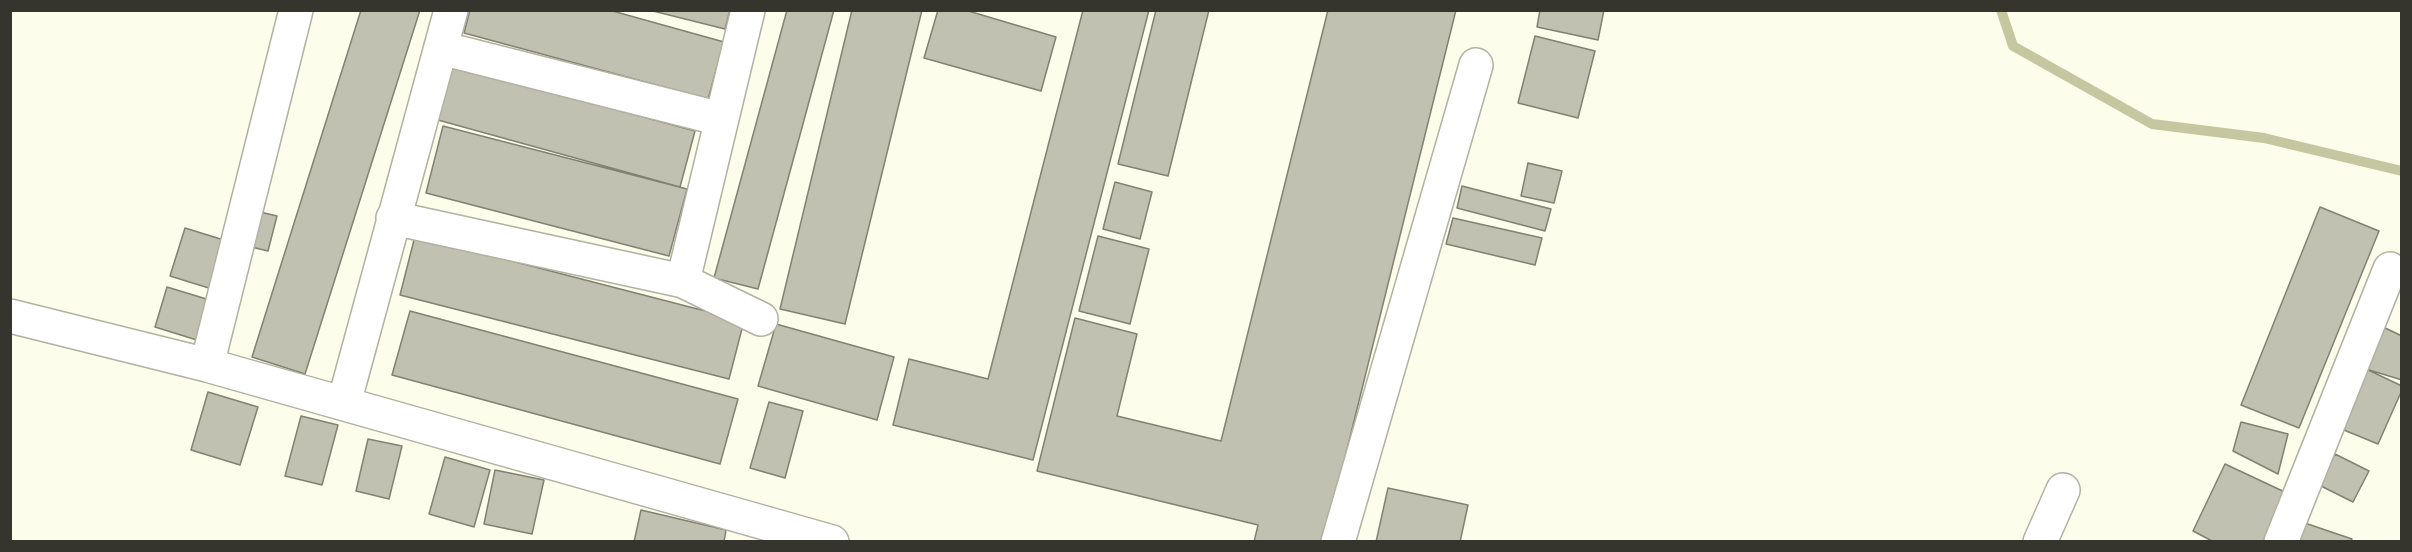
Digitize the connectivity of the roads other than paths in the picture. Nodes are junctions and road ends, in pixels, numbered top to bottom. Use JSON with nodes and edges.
{"nodes":[{"id":1,"x":296,"y":10,"type":"edge"},
{"id":2,"x":451,"y":10,"type":"edge"},
{"id":3,"x":748,"y":10,"type":"edge"},
{"id":4,"x":441,"y":48,"type":"junction"},
{"id":5,"x":1476,"y":65,"type":"dead end"},
{"id":6,"x":721,"y":119,"type":"junction"},
{"id":7,"x":393,"y":218,"type":"junction"},
{"id":8,"x":2390,"y":269,"type":"dead end"},
{"id":9,"x":683,"y":281,"type":"junction"},
{"id":10,"x":10,"y":316,"type":"edge"},
{"id":11,"x":761,"y":319,"type":"dead end"},
{"id":12,"x":207,"y":364,"type":"junction"},
{"id":13,"x":344,"y":403,"type":"junction"},
{"id":14,"x":2063,"y":490,"type":"dead end"},
{"id":15,"x":832,"y":542,"type":"edge"},
{"id":16,"x":1338,"y":542,"type":"edge"},
{"id":17,"x":2040,"y":542,"type":"edge"},
{"id":18,"x":2281,"y":542,"type":"edge"}],
"edges":[{"from":1,"to":12,"type":"street"},
{"from":2,"to":4,"type":"street"},
{"from":3,"to":6,"type":"street"},
{"from":4,"to":6,"type":"street"},
{"from":4,"to":7,"type":"street"},
{"from":5,"to":16,"type":"street"},
{"from":6,"to":9,"type":"street"},
{"from":7,"to":9,"type":"street"},
{"from":7,"to":13,"type":"street"},
{"from":8,"to":18,"type":"street"},
{"from":9,"to":11,"type":"street"},
{"from":10,"to":12,"type":"street"},
{"from":12,"to":13,"type":"street"},
{"from":13,"to":15,"type":"street"},
{"from":14,"to":17,"type":"street"}]}
